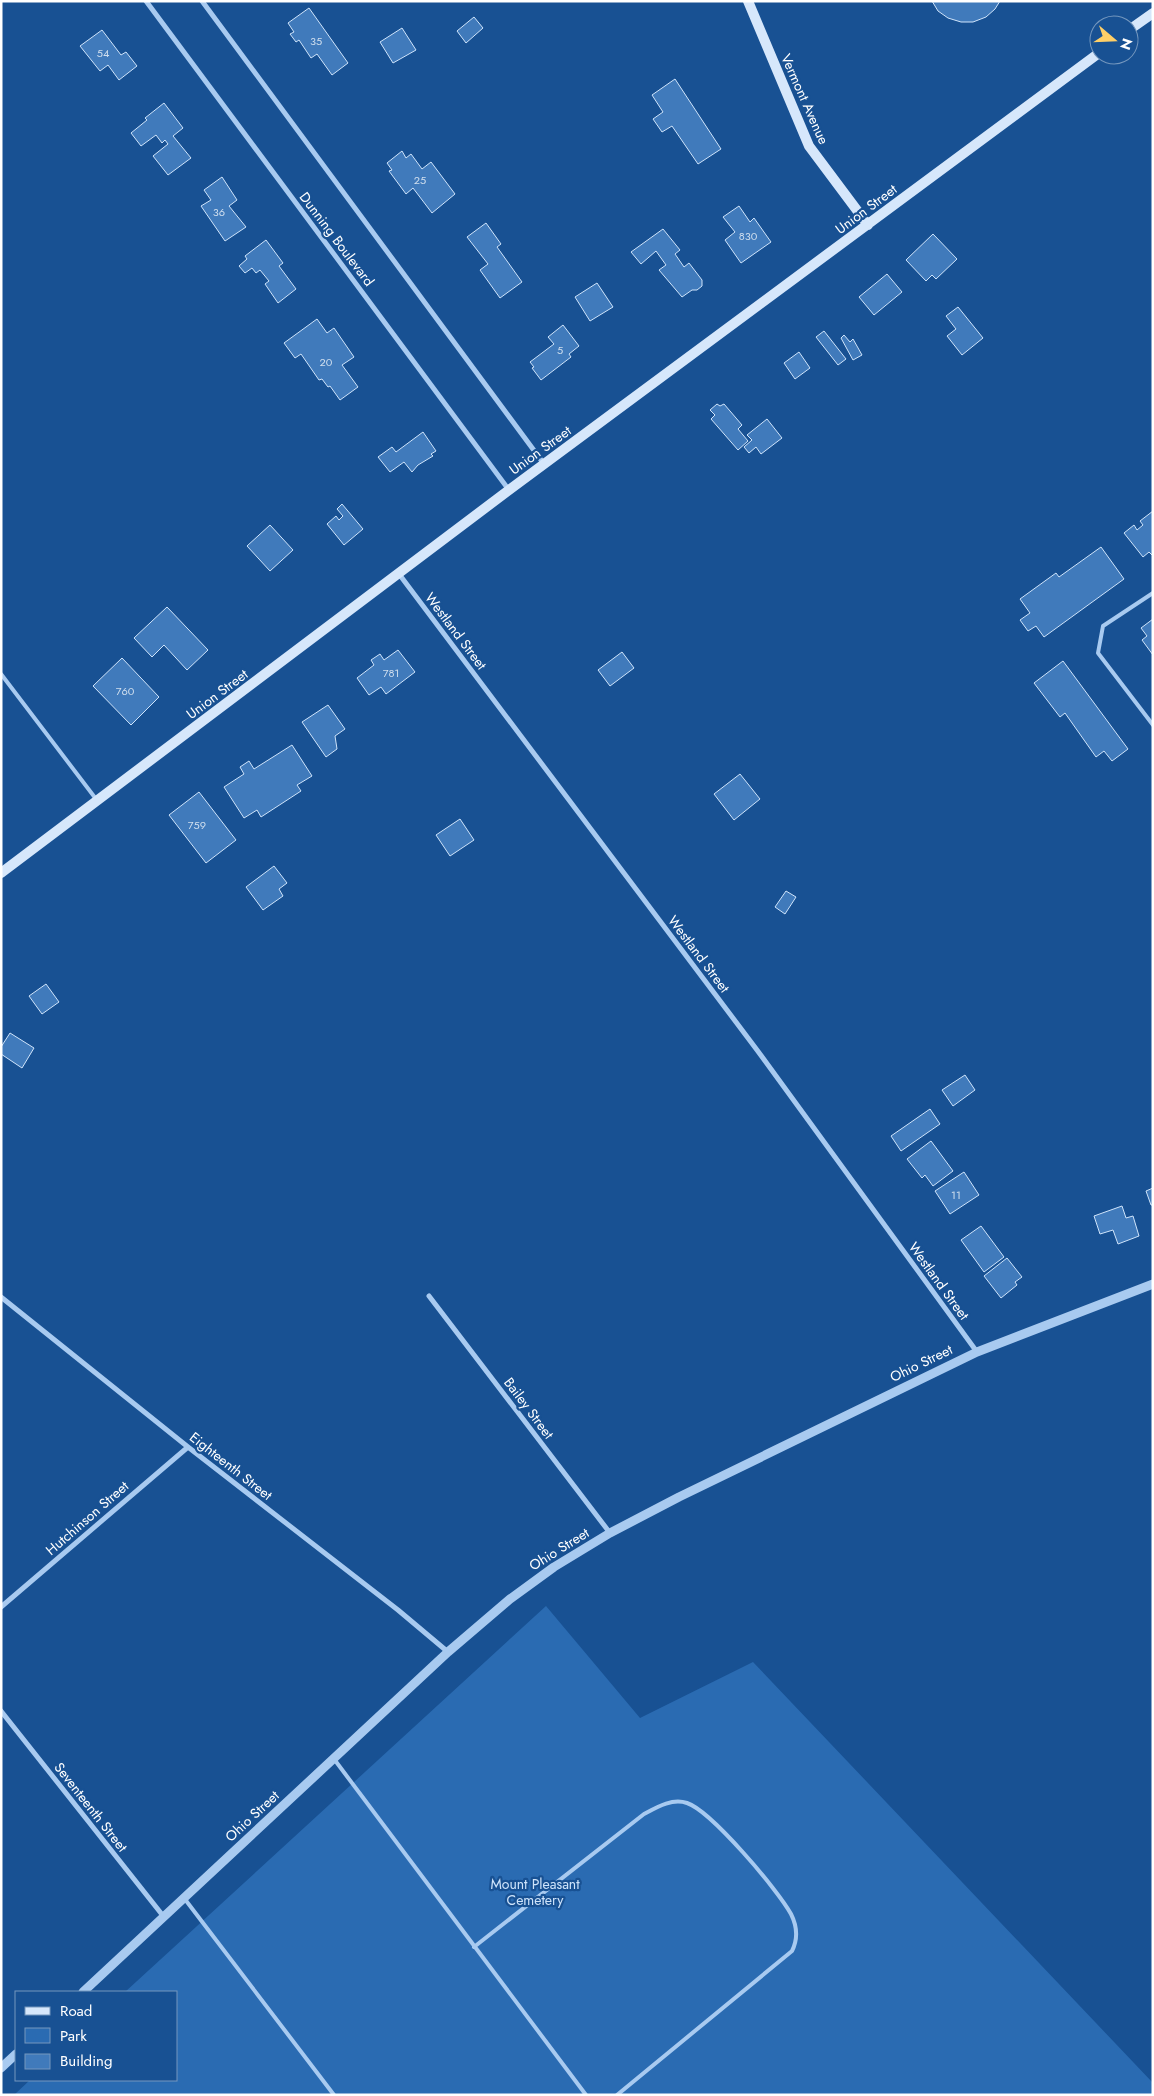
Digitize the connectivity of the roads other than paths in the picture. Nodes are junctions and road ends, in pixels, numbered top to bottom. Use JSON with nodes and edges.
{"nodes":[{"id":1,"x":146,"y":1,"type":"edge"},
{"id":2,"x":202,"y":1,"type":"edge"},
{"id":3,"x":748,"y":1,"type":"edge"},
{"id":4,"x":1153,"y":13,"type":"edge"},
{"id":5,"x":1139,"y":23,"type":"edge"},
{"id":6,"x":1089,"y":60,"type":"edge"},
{"id":7,"x":868,"y":225,"type":"junction"},
{"id":8,"x":544,"y":464,"type":"junction"},
{"id":9,"x":509,"y":490,"type":"junction"},
{"id":10,"x":399,"y":574,"type":"junction"},
{"id":11,"x":1153,"y":593,"type":"edge"},
{"id":12,"x":1,"y":674,"type":"edge"},
{"id":13,"x":1153,"y":725,"type":"edge"},
{"id":14,"x":98,"y":801,"type":"junction"},
{"id":15,"x":1,"y":874,"type":"edge"},
{"id":16,"x":1153,"y":1284,"type":"edge"},
{"id":17,"x":429,"y":1296,"type":"dead end"},
{"id":18,"x":1,"y":1297,"type":"edge"},
{"id":19,"x":977,"y":1352,"type":"junction"},
{"id":20,"x":188,"y":1447,"type":"junction"},
{"id":21,"x":610,"y":1533,"type":"junction"},
{"id":22,"x":1,"y":1607,"type":"edge"},
{"id":23,"x":448,"y":1652,"type":"junction"},
{"id":24,"x":1,"y":1711,"type":"edge"},
{"id":25,"x":334,"y":1759,"type":"junction"},
{"id":26,"x":184,"y":1898,"type":"junction"},
{"id":27,"x":164,"y":1917,"type":"junction"},
{"id":28,"x":474,"y":1946,"type":"junction"},
{"id":29,"x":83,"y":1991,"type":"edge"},
{"id":30,"x":15,"y":2055,"type":"edge"},
{"id":31,"x":1,"y":2068,"type":"edge"},
{"id":32,"x":334,"y":2095,"type":"edge"},
{"id":33,"x":586,"y":2095,"type":"edge"},
{"id":34,"x":617,"y":2095,"type":"edge"}],
"edges":[{"from":1,"to":9,"type":"street","name":"Dunning Boulevard"},
{"from":2,"to":8,"type":"street"},
{"from":3,"to":7,"type":"main road","name":"Vermont Avenue"},
{"from":4,"to":5,"type":"main road"},
{"from":6,"to":7,"type":"main road","name":"Union Street"},
{"from":7,"to":8,"type":"main road","name":"Union Street"},
{"from":8,"to":9,"type":"main road","name":"Union Street"},
{"from":9,"to":10,"type":"main road","name":"Union Street"},
{"from":10,"to":14,"type":"main road","name":"Union Street"},
{"from":10,"to":19,"type":"street","name":"Westland Street"},
{"from":11,"to":13,"type":"lane"},
{"from":12,"to":14,"type":"lane"},
{"from":14,"to":15,"type":"main road","name":"Union Street"},
{"from":16,"to":19,"type":"street","name":"Ohio Street"},
{"from":17,"to":21,"type":"street","name":"Bailey Street"},
{"from":18,"to":20,"type":"street","name":"Eighteenth Street"},
{"from":19,"to":21,"type":"street","name":"Ohio Street"},
{"from":20,"to":22,"type":"street","name":"Hutchinson Street"},
{"from":20,"to":23,"type":"street","name":"Eighteenth Street"},
{"from":21,"to":23,"type":"street","name":"Ohio Street"},
{"from":23,"to":25,"type":"street","name":"Ohio Street"},
{"from":24,"to":27,"type":"street","name":"Seventeenth Street"},
{"from":25,"to":26,"type":"street","name":"Ohio Street"},
{"from":25,"to":28,"type":"lane"},
{"from":26,"to":27,"type":"street","name":"Ohio Street"},
{"from":26,"to":32,"type":"lane"},
{"from":27,"to":29,"type":"street","name":"Ohio Street"},
{"from":28,"to":33,"type":"lane"},
{"from":28,"to":34,"type":"lane"},
{"from":30,"to":31,"type":"street"}]}
